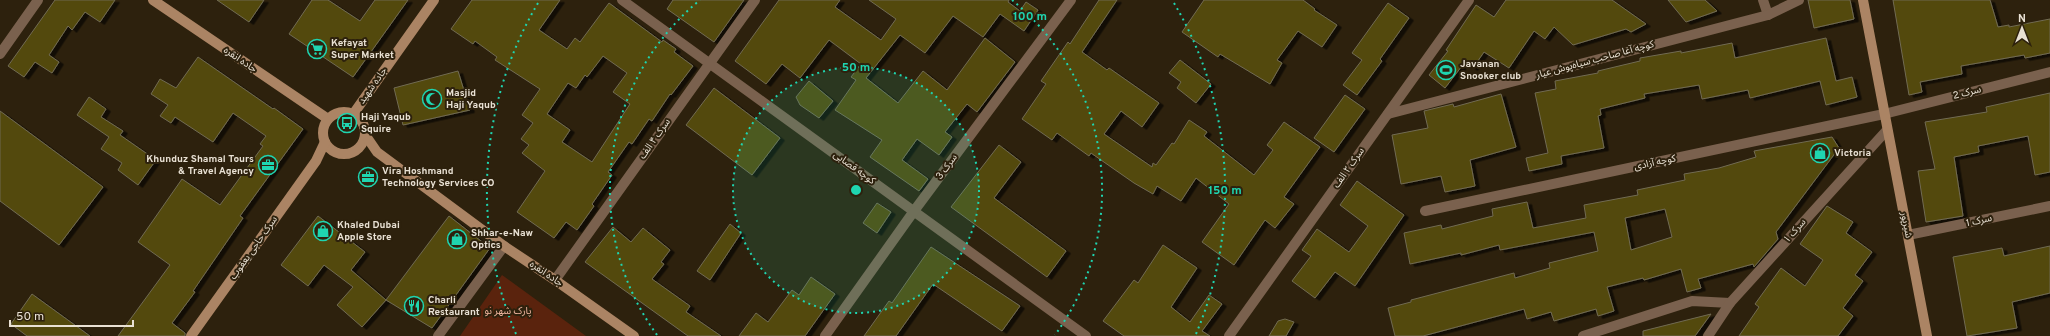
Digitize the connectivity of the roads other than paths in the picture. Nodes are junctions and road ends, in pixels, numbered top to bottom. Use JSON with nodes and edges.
{"nodes":[{"id":1,"x":38,"y":0,"type":"edge"},
{"id":2,"x":153,"y":0,"type":"edge"},
{"id":3,"x":434,"y":0,"type":"edge"},
{"id":4,"x":622,"y":0,"type":"edge"},
{"id":5,"x":755,"y":0,"type":"edge"},
{"id":6,"x":1071,"y":0,"type":"edge"},
{"id":7,"x":1469,"y":0,"type":"edge"},
{"id":8,"x":1763,"y":0,"type":"edge"},
{"id":9,"x":1799,"y":0,"type":"edge"},
{"id":10,"x":1863,"y":0,"type":"edge"},
{"id":11,"x":1768,"y":15,"type":"junction"},
{"id":12,"x":0,"y":54,"type":"edge"},
{"id":13,"x":708,"y":64,"type":"junction"},
{"id":14,"x":2050,"y":72,"type":"edge"},
{"id":15,"x":354,"y":114,"type":"junction"},
{"id":16,"x":1388,"y":114,"type":"junction"},
{"id":17,"x":1884,"y":114,"type":"junction"},
{"id":18,"x":328,"y":120,"type":"junction"},
{"id":19,"x":1887,"y":130,"type":"junction"},
{"id":20,"x":366,"y":136,"type":"junction"},
{"id":21,"x":325,"y":142,"type":"junction"},
{"id":22,"x":2050,"y":206,"type":"edge"},
{"id":23,"x":914,"y":211,"type":"junction"},
{"id":24,"x":1426,"y":211,"type":"dead end"},
{"id":25,"x":1908,"y":235,"type":"junction"},
{"id":26,"x":504,"y":246,"type":"junction"},
{"id":27,"x":556,"y":280,"type":"junction"},
{"id":28,"x":1730,"y":303,"type":"junction"},
{"id":29,"x":191,"y":336,"type":"edge"},
{"id":30,"x":438,"y":336,"type":"edge"},
{"id":31,"x":634,"y":336,"type":"edge"},
{"id":32,"x":825,"y":336,"type":"edge"},
{"id":33,"x":1086,"y":336,"type":"edge"},
{"id":34,"x":1229,"y":336,"type":"edge"},
{"id":35,"x":1583,"y":336,"type":"edge"},
{"id":36,"x":1708,"y":336,"type":"edge"},
{"id":37,"x":1927,"y":336,"type":"edge"}],
"edges":[{"from":1,"to":12,"type":"street"},
{"from":2,"to":18,"type":"main road","name":"جاده انقره"},
{"from":3,"to":15,"type":"main road","name":"جاده شهید"},
{"from":4,"to":13,"type":"street","name":"کوچه قصابی"},
{"from":5,"to":13,"type":"street","name":"سرک ۴ الف"},
{"from":6,"to":23,"type":"street","name":"سرک 3"},
{"from":7,"to":16,"type":"street","name":"سرک ۲ الف"},
{"from":8,"to":11,"type":"street"},
{"from":9,"to":11,"type":"street","name":"کوچه آغا صاحب سیاه‌پوش عیار"},
{"from":10,"to":17,"type":"main road","name":"شیرپور"},
{"from":11,"to":16,"type":"street","name":"کوچه آغا صاحب سیاه‌پوش عیار"},
{"from":13,"to":23,"type":"street","name":"کوچه قصابی"},
{"from":13,"to":27,"type":"street","name":"سرک ۴ الف"},
{"from":14,"to":17,"type":"street","name":"سرک 2"},
{"from":15,"to":18,"type":"main road"},
{"from":15,"to":20,"type":"main road"},
{"from":16,"to":34,"type":"street","name":"سرک ۲ الف"},
{"from":17,"to":19,"type":"main road","name":"شیرپور"},
{"from":17,"to":24,"type":"street","name":"کوچه آزادی"},
{"from":18,"to":21,"type":"main road"},
{"from":19,"to":25,"type":"main road","name":"شیرپور"},
{"from":19,"to":28,"type":"street","name":"سرک ۱"},
{"from":20,"to":21,"type":"main road"},
{"from":20,"to":26,"type":"main road","name":"جاده انقره"},
{"from":21,"to":29,"type":"main road","name":"سرک حاجی یعقوب"},
{"from":22,"to":25,"type":"street","name":"سرک 1"},
{"from":23,"to":32,"type":"street","name":"سرک 3"},
{"from":23,"to":33,"type":"street","name":"کوچه قصابی"},
{"from":25,"to":37,"type":"main road","name":"شیرپور"},
{"from":26,"to":27,"type":"main road","name":"جاده انقره"},
{"from":26,"to":30,"type":"street"},
{"from":27,"to":31,"type":"main road","name":"جاده انقره"},
{"from":28,"to":35,"type":"street"},
{"from":28,"to":36,"type":"street","name":"سرک ۱"}]}
